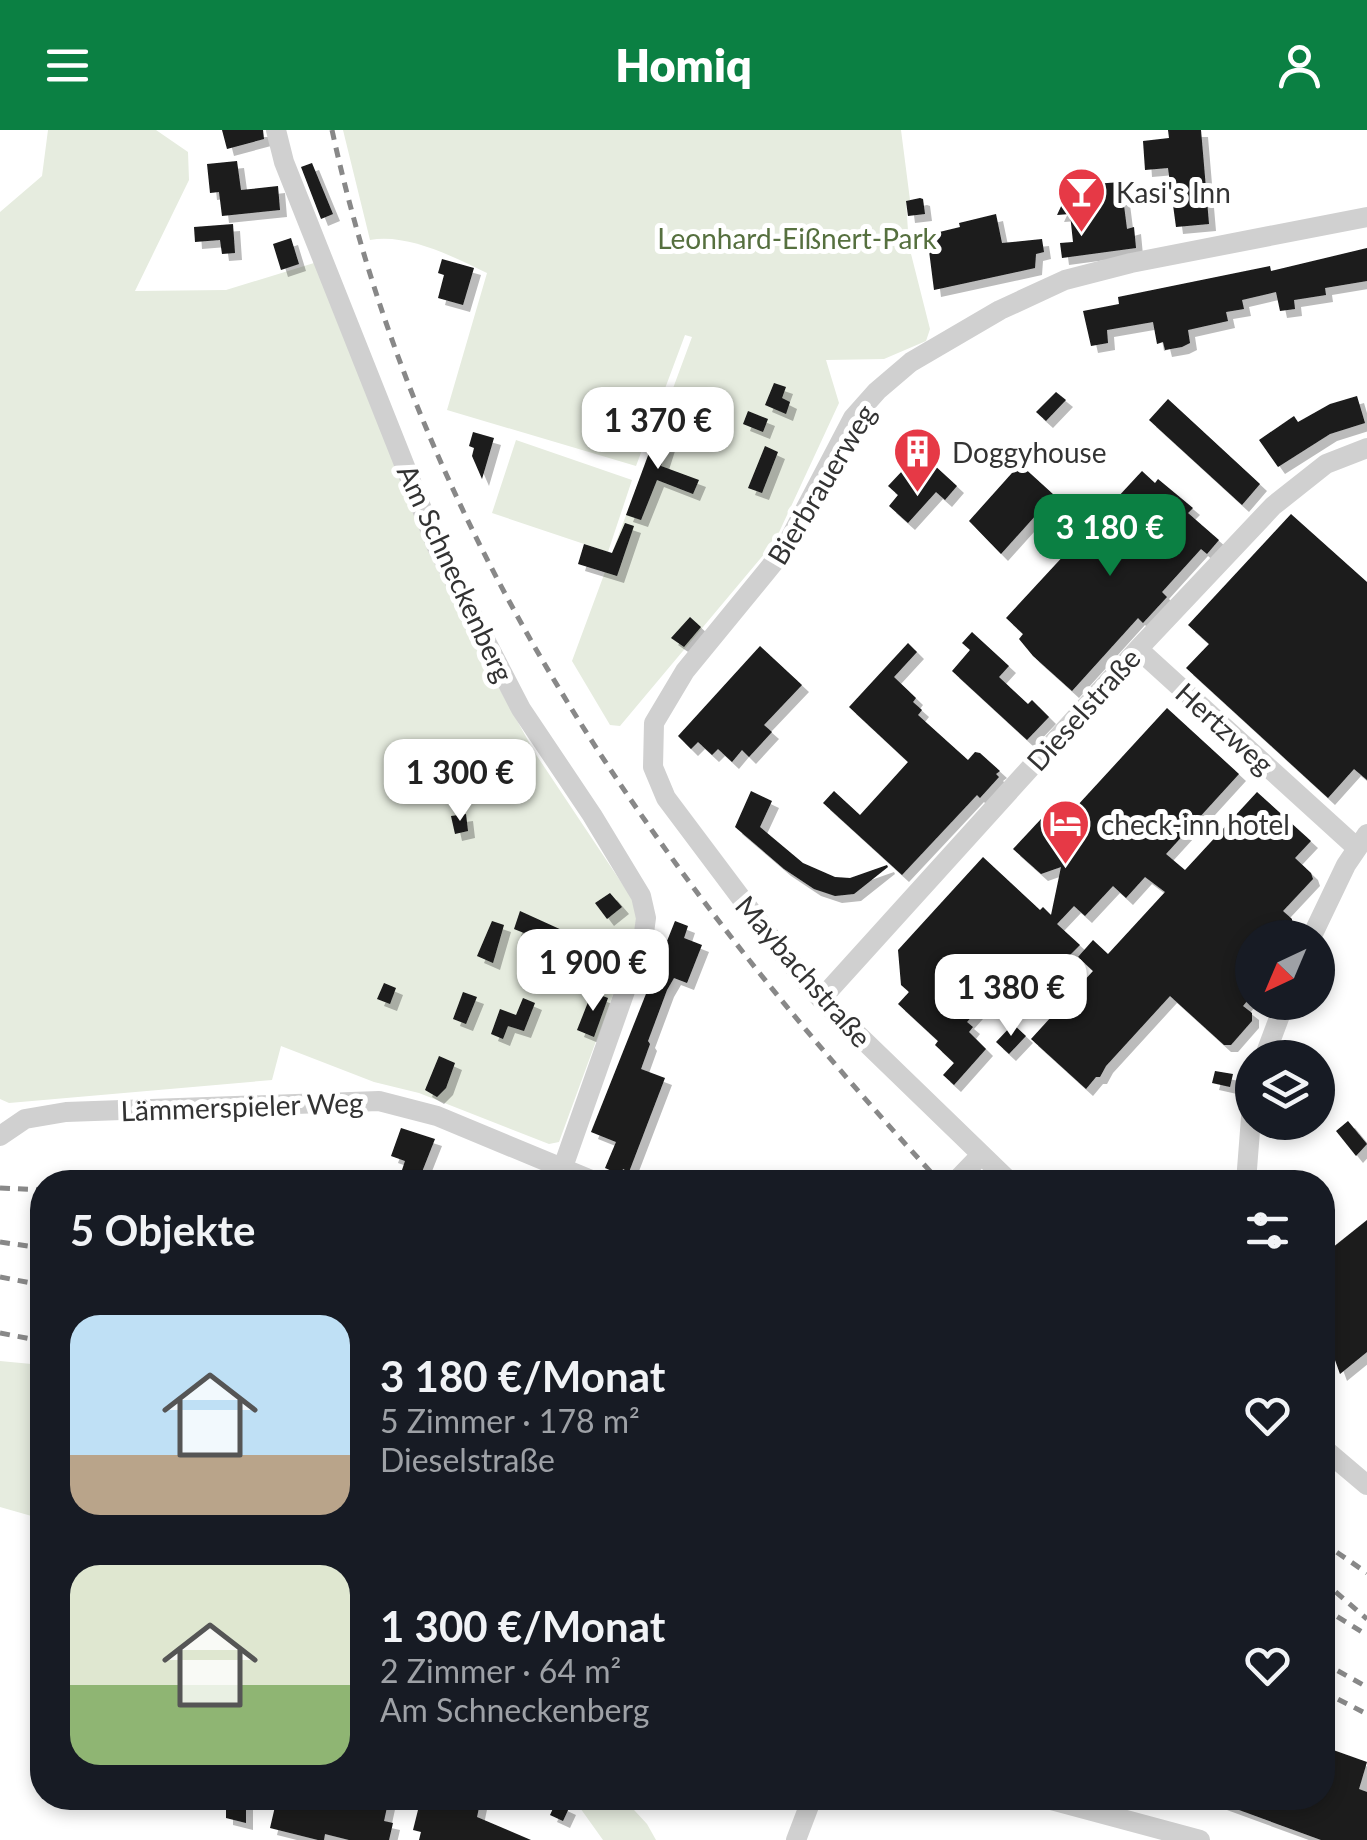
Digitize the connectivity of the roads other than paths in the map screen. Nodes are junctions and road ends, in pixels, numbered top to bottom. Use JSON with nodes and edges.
{"nodes":[{"id":1,"x":276,"y":130,"type":"edge"},
{"id":2,"x":1367,"y":217,"type":"edge"},
{"id":3,"x":1367,"y":448,"type":"edge"},
{"id":4,"x":1138,"y":649,"type":"junction"},
{"id":5,"x":653,"y":767,"type":"joint"},
{"id":6,"x":1362,"y":841,"type":"edge"},
{"id":7,"x":1320,"y":920,"type":"edge"},
{"id":8,"x":821,"y":998,"type":"junction"},
{"id":9,"x":2,"y":1129,"type":"edge"},
{"id":10,"x":1249,"y":1140,"type":"edge"},
{"id":11,"x":981,"y":1155,"type":"junction"},
{"id":12,"x":562,"y":1167,"type":"junction"},
{"id":13,"x":569,"y":1170,"type":"edge"},
{"id":14,"x":967,"y":1170,"type":"edge"},
{"id":15,"x":997,"y":1170,"type":"edge"},
{"id":16,"x":1247,"y":1170,"type":"edge"},
{"id":17,"x":1335,"y":1458,"type":"edge"},
{"id":18,"x":1367,"y":1485,"type":"edge"},
{"id":19,"x":807,"y":1810,"type":"edge"},
{"id":20,"x":1089,"y":1810,"type":"edge"},
{"id":21,"x":796,"y":1840,"type":"edge"},
{"id":22,"x":1200,"y":1840,"type":"edge"}],
"edges":[{"from":1,"to":12,"type":"street","name":"Am Schneckenberg"},
{"from":2,"to":5,"type":"street","name":"Bierbrauerweg"},
{"from":3,"to":4,"type":"street","name":"Dieselstraße"},
{"from":4,"to":6,"type":"street","name":"Hertzweg"},
{"from":4,"to":8,"type":"street","name":"Dieselstraße"},
{"from":5,"to":8,"type":"street","name":"Maybachstraße"},
{"from":6,"to":7,"type":"street"},
{"from":8,"to":11,"type":"street","name":"Maybachstraße"},
{"from":9,"to":12,"type":"street","name":"Lämmerspieler Weg"},
{"from":10,"to":16,"type":"street"},
{"from":11,"to":14,"type":"street"},
{"from":11,"to":15,"type":"street"},
{"from":12,"to":13,"type":"street","name":"Lämmerspieler Weg"},
{"from":17,"to":18,"type":"street"},
{"from":19,"to":21,"type":"street"},
{"from":20,"to":22,"type":"street"}]}
